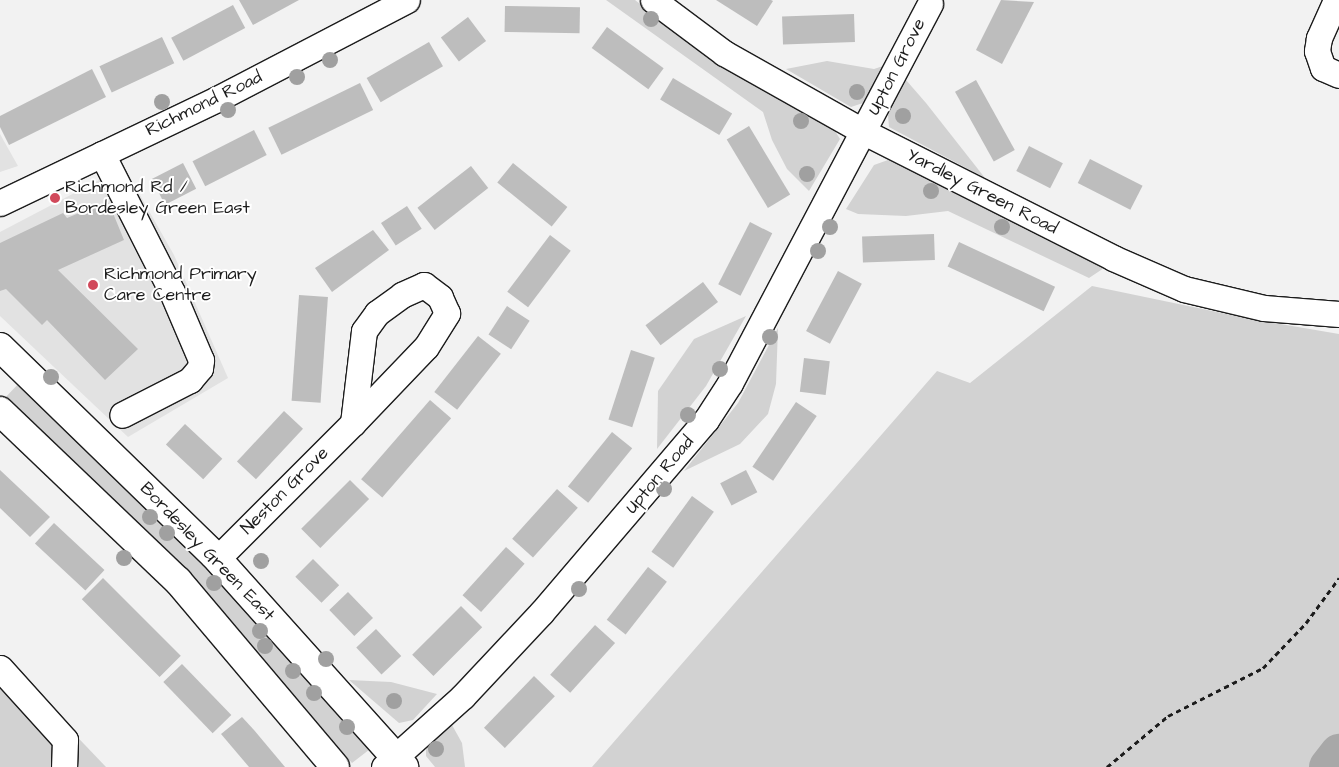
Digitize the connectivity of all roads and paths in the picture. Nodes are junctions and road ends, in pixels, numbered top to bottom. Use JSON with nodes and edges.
{"nodes":[{"id":1,"x":407,"y":0,"type":"edge"},
{"id":2,"x":652,"y":0,"type":"edge"},
{"id":3,"x":1336,"y":0,"type":"edge"},
{"id":4,"x":930,"y":3,"type":"dead end"},
{"id":5,"x":1339,"y":75,"type":"edge"},
{"id":6,"x":864,"y":132,"type":"junction"},
{"id":7,"x":102,"y":154,"type":"junction"},
{"id":8,"x":0,"y":203,"type":"edge"},
{"id":9,"x":1339,"y":314,"type":"edge"},
{"id":10,"x":0,"y":347,"type":"edge"},
{"id":11,"x":0,"y":411,"type":"edge"},
{"id":12,"x":122,"y":415,"type":"dead end"},
{"id":13,"x":353,"y":423,"type":"junction"},
{"id":14,"x":218,"y":559,"type":"junction"},
{"id":15,"x":1339,"y":578,"type":"edge"},
{"id":16,"x":0,"y":668,"type":"edge"},
{"id":17,"x":395,"y":764,"type":"edge"},
{"id":18,"x":64,"y":767,"type":"edge"},
{"id":19,"x":336,"y":767,"type":"edge"},
{"id":20,"x":1107,"y":767,"type":"edge"}],
"edges":[{"from":1,"to":7,"type":"street","name":"Richmond Road"},
{"from":2,"to":6,"type":"street","name":"Yardley Green Road"},
{"from":3,"to":5,"type":"street"},
{"from":4,"to":6,"type":"street","name":"Upton Grove"},
{"from":6,"to":9,"type":"street","name":"Yardley Green Road"},
{"from":6,"to":17,"type":"street","name":"Upton Road"},
{"from":7,"to":8,"type":"street","name":"Richmond Road"},
{"from":7,"to":12,"type":"street"},
{"from":10,"to":14,"type":"main road","name":"Bordesley Green East"},
{"from":11,"to":19,"type":"main road"},
{"from":13,"to":13,"type":"street","name":"Neston Grove"},
{"from":13,"to":14,"type":"street","name":"Neston Grove"},
{"from":14,"to":17,"type":"main road","name":"Bordesley Green East"},
{"from":15,"to":20,"type":"path"},
{"from":16,"to":18,"type":"street"}]}
